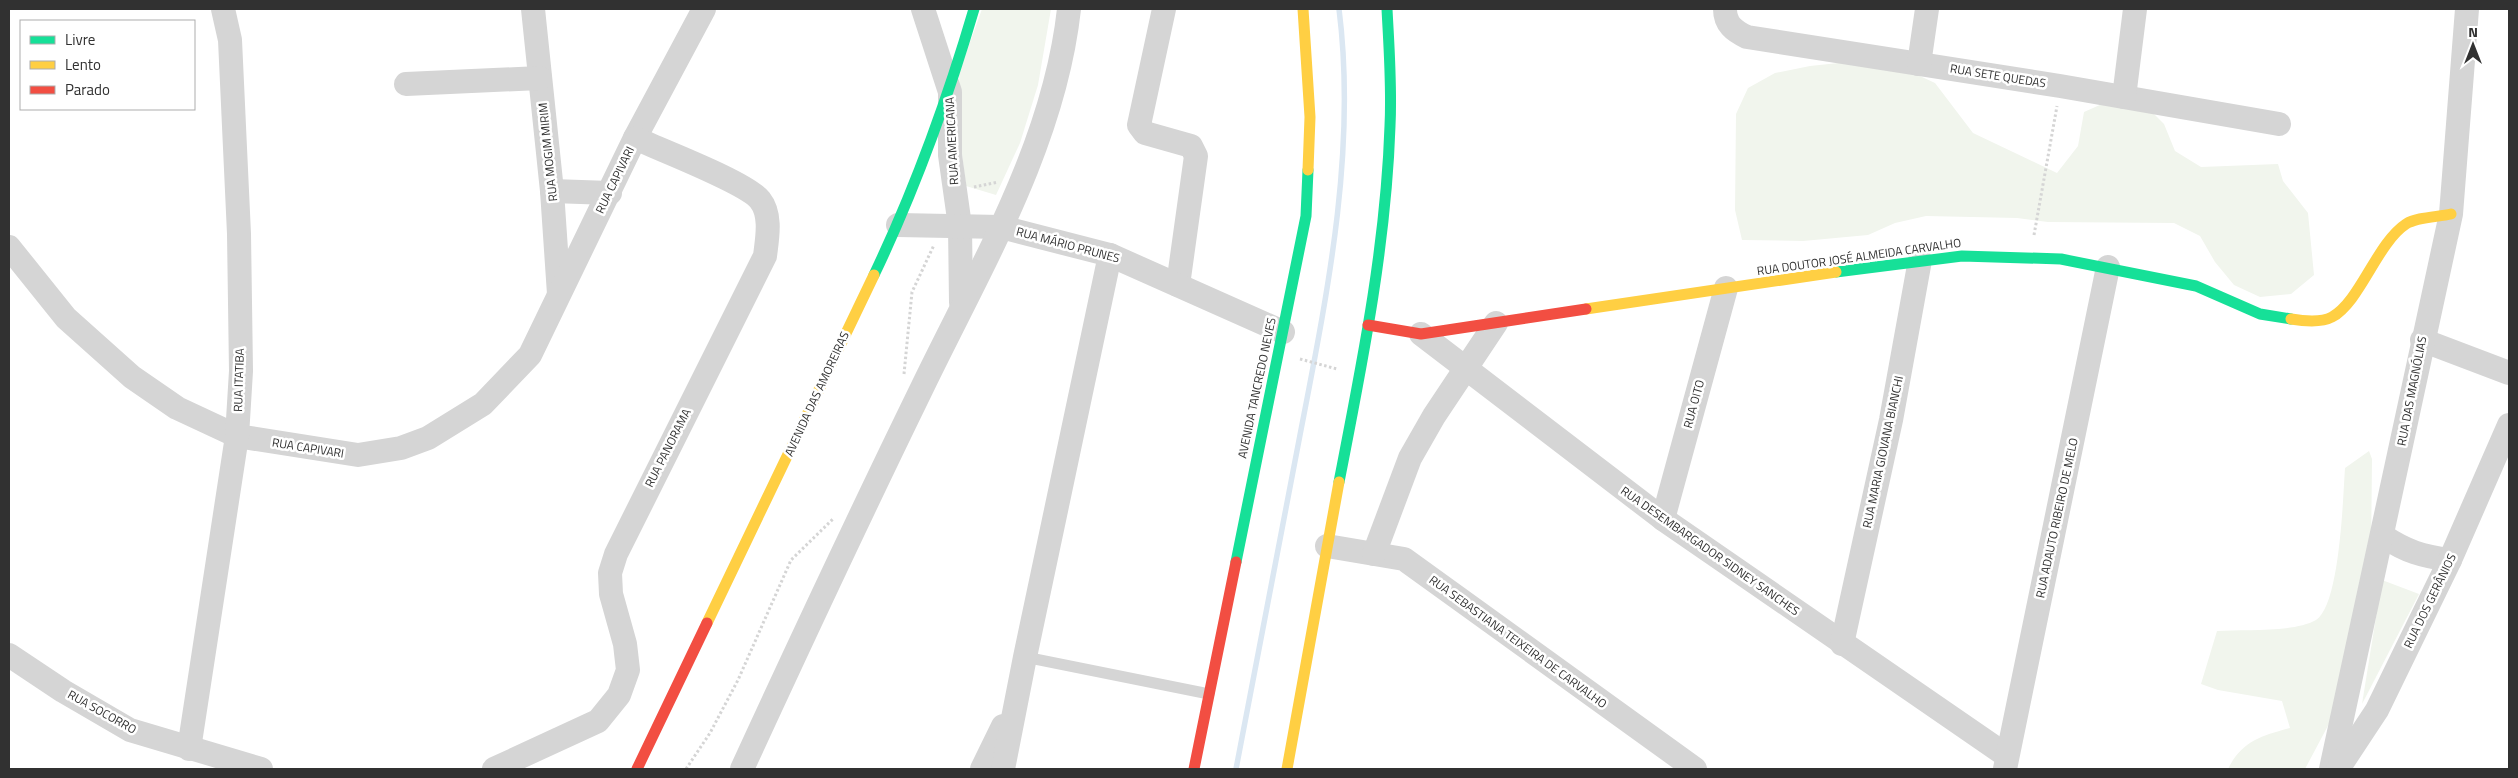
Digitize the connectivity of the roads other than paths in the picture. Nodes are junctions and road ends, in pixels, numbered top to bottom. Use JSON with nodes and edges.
{"nodes":[{"id":1,"x":223,"y":9,"type":"edge"},
{"id":2,"x":533,"y":9,"type":"edge"},
{"id":3,"x":704,"y":9,"type":"edge"},
{"id":4,"x":923,"y":9,"type":"edge"},
{"id":5,"x":974,"y":9,"type":"edge"},
{"id":6,"x":1069,"y":9,"type":"edge"},
{"id":7,"x":1164,"y":9,"type":"edge"},
{"id":8,"x":1303,"y":9,"type":"edge"},
{"id":9,"x":1388,"y":9,"type":"edge"},
{"id":10,"x":1927,"y":9,"type":"edge"},
{"id":11,"x":2135,"y":9,"type":"edge"},
{"id":12,"x":2467,"y":9,"type":"edge"},
{"id":13,"x":1725,"y":12,"type":"edge"},
{"id":14,"x":1919,"y":64,"type":"junction"},
{"id":15,"x":540,"y":78,"type":"junction"},
{"id":16,"x":406,"y":84,"type":"dead end"},
{"id":17,"x":950,"y":92,"type":"junction"},
{"id":18,"x":2124,"y":97,"type":"junction"},
{"id":19,"x":2279,"y":124,"type":"dead end"},
{"id":20,"x":635,"y":138,"type":"junction"},
{"id":21,"x":552,"y":191,"type":"junction"},
{"id":22,"x":610,"y":193,"type":"junction"},
{"id":23,"x":2451,"y":214,"type":"junction"},
{"id":24,"x":898,"y":225,"type":"junction"},
{"id":25,"x":949,"y":226,"type":"junction"},
{"id":26,"x":1001,"y":227,"type":"junction"},
{"id":27,"x":9,"y":247,"type":"edge"},
{"id":28,"x":1110,"y":255,"type":"junction"},
{"id":29,"x":1920,"y":260,"type":"junction"},
{"id":30,"x":2108,"y":267,"type":"junction"},
{"id":31,"x":1178,"y":285,"type":"junction"},
{"id":32,"x":1726,"y":288,"type":"junction"},
{"id":33,"x":559,"y":296,"type":"junction"},
{"id":34,"x":961,"y":307,"type":"junction"},
{"id":35,"x":1496,"y":323,"type":"junction"},
{"id":36,"x":1368,"y":326,"type":"junction"},
{"id":37,"x":1283,"y":332,"type":"junction"},
{"id":38,"x":1421,"y":334,"type":"junction"},
{"id":39,"x":2422,"y":340,"type":"junction"},
{"id":40,"x":1465,"y":368,"type":"junction"},
{"id":41,"x":2509,"y":373,"type":"edge"},
{"id":42,"x":2509,"y":425,"type":"edge"},
{"id":43,"x":237,"y":436,"type":"junction"},
{"id":44,"x":1663,"y":520,"type":"junction"},
{"id":45,"x":2383,"y":536,"type":"junction"},
{"id":46,"x":1327,"y":546,"type":"junction"},
{"id":47,"x":1374,"y":554,"type":"junction"},
{"id":48,"x":2450,"y":560,"type":"junction"},
{"id":49,"x":1842,"y":644,"type":"junction"},
{"id":50,"x":9,"y":655,"type":"edge"},
{"id":51,"x":1025,"y":656,"type":"junction"},
{"id":52,"x":1210,"y":695,"type":"junction"},
{"id":53,"x":1016,"y":700,"type":"junction"},
{"id":54,"x":189,"y":749,"type":"junction"},
{"id":55,"x":2006,"y":763,"type":"edge"},
{"id":56,"x":261,"y":769,"type":"edge"},
{"id":57,"x":494,"y":769,"type":"edge"},
{"id":58,"x":637,"y":769,"type":"edge"},
{"id":59,"x":742,"y":769,"type":"edge"},
{"id":60,"x":982,"y":769,"type":"edge"},
{"id":61,"x":1003,"y":769,"type":"edge"},
{"id":62,"x":1194,"y":769,"type":"edge"},
{"id":63,"x":1287,"y":769,"type":"edge"},
{"id":64,"x":1696,"y":769,"type":"edge"},
{"id":65,"x":2331,"y":769,"type":"edge"},
{"id":66,"x":2338,"y":769,"type":"edge"}],
"edges":[{"from":1,"to":43,"type":"street","name":"RUA ITATIBA"},
{"from":2,"to":15,"type":"street","name":"RUA MOGIM MIRIM"},
{"from":3,"to":20,"type":"street","name":"RUA CAPIVARI"},
{"from":4,"to":17,"type":"street","name":"RUA AMERICANA"},
{"from":5,"to":17,"type":"main road","name":"AVENIDA DAS AMOREIRAS"},
{"from":6,"to":26,"type":"street"},
{"from":7,"to":31,"type":"street"},
{"from":8,"to":37,"type":"main road","name":"AVENIDA TANCREDO NEVES"},
{"from":9,"to":36,"type":"main road"},
{"from":10,"to":14,"type":"street"},
{"from":11,"to":18,"type":"street"},
{"from":12,"to":23,"type":"street","name":"RUA DAS MAGNÓLIAS"},
{"from":13,"to":14,"type":"street","name":"RUA SETE QUEDAS"},
{"from":14,"to":18,"type":"street","name":"RUA SETE QUEDAS"},
{"from":15,"to":16,"type":"street"},
{"from":15,"to":21,"type":"street","name":"RUA MOGIM MIRIM"},
{"from":17,"to":24,"type":"main road","name":"AVENIDA DAS AMOREIRAS"},
{"from":17,"to":25,"type":"street","name":"RUA AMERICANA"},
{"from":18,"to":19,"type":"street","name":"RUA SETE QUEDAS"},
{"from":20,"to":22,"type":"street","name":"RUA CAPIVARI"},
{"from":20,"to":57,"type":"street","name":"RUA PANORAMA"},
{"from":21,"to":22,"type":"street"},
{"from":21,"to":33,"type":"street","name":"RUA MOGIM MIRIM"},
{"from":22,"to":33,"type":"street","name":"RUA CAPIVARI"},
{"from":23,"to":30,"type":"main road","name":"RUA DOUTOR JOSÉ ALMEIDA CARVALHO"},
{"from":23,"to":39,"type":"street","name":"RUA DAS MAGNÓLIAS"},
{"from":24,"to":25,"type":"street","name":"RUA MÁRIO PRUNES"},
{"from":24,"to":58,"type":"main road","name":"AVENIDA DAS AMOREIRAS"},
{"from":25,"to":26,"type":"street","name":"RUA MÁRIO PRUNES"},
{"from":25,"to":34,"type":"street","name":"RUA AMERICANA"},
{"from":26,"to":28,"type":"street","name":"RUA MÁRIO PRUNES"},
{"from":26,"to":34,"type":"street"},
{"from":27,"to":43,"type":"street","name":"RUA CAPIVARI"},
{"from":28,"to":31,"type":"street","name":"RUA MÁRIO PRUNES"},
{"from":28,"to":51,"type":"street"},
{"from":29,"to":30,"type":"main road","name":"RUA DOUTOR JOSÉ ALMEIDA CARVALHO"},
{"from":29,"to":32,"type":"main road","name":"RUA DOUTOR JOSÉ ALMEIDA CARVALHO"},
{"from":29,"to":49,"type":"street","name":"RUA MARIA GIOVANA BIANCHI"},
{"from":30,"to":55,"type":"street","name":"RUA ADAUTO RIBEIRO DE MELO"},
{"from":31,"to":37,"type":"street","name":"RUA MÁRIO PRUNES"},
{"from":32,"to":35,"type":"main road","name":"RUA DOUTOR JOSÉ ALMEIDA CARVALHO"},
{"from":32,"to":44,"type":"street","name":"RUA OITO"},
{"from":33,"to":43,"type":"street","name":"RUA CAPIVARI"},
{"from":34,"to":59,"type":"street"},
{"from":35,"to":38,"type":"main road","name":"RUA DOUTOR JOSÉ ALMEIDA CARVALHO"},
{"from":35,"to":40,"type":"street"},
{"from":36,"to":38,"type":"main road","name":"RUA DOUTOR JOSÉ ALMEIDA CARVALHO"},
{"from":36,"to":46,"type":"main road"},
{"from":37,"to":52,"type":"main road","name":"AVENIDA TANCREDO NEVES"},
{"from":38,"to":40,"type":"street","name":"RUA DESEMBARGADOR SIDNEY SANCHES"},
{"from":39,"to":41,"type":"street"},
{"from":39,"to":45,"type":"street","name":"RUA DAS MAGNÓLIAS"},
{"from":40,"to":44,"type":"street","name":"RUA DESEMBARGADOR SIDNEY SANCHES"},
{"from":40,"to":47,"type":"street"},
{"from":42,"to":48,"type":"street","name":"RUA DOS GERÂNIOS"},
{"from":43,"to":54,"type":"street","name":"RUA ITATIBA"},
{"from":44,"to":49,"type":"street","name":"RUA DESEMBARGADOR SIDNEY SANCHES"},
{"from":45,"to":48,"type":"street"},
{"from":45,"to":65,"type":"street","name":"RUA DAS MAGNÓLIAS"},
{"from":46,"to":47,"type":"street","name":"RUA SEBASTIANA TEIXEIRA DE CARVALHO"},
{"from":46,"to":63,"type":"main road"},
{"from":47,"to":64,"type":"street","name":"RUA SEBASTIANA TEIXEIRA DE CARVALHO"},
{"from":48,"to":66,"type":"street","name":"RUA DOS GERÂNIOS"},
{"from":49,"to":55,"type":"street","name":"RUA DESEMBARGADOR SIDNEY SANCHES"},
{"from":50,"to":54,"type":"street","name":"RUA SOCORRO"},
{"from":51,"to":52,"type":"lane"},
{"from":51,"to":53,"type":"street"},
{"from":52,"to":62,"type":"main road","name":"AVENIDA TANCREDO NEVES"},
{"from":53,"to":60,"type":"street"},
{"from":53,"to":61,"type":"street"},
{"from":54,"to":56,"type":"street","name":"RUA SOCORRO"}]}
